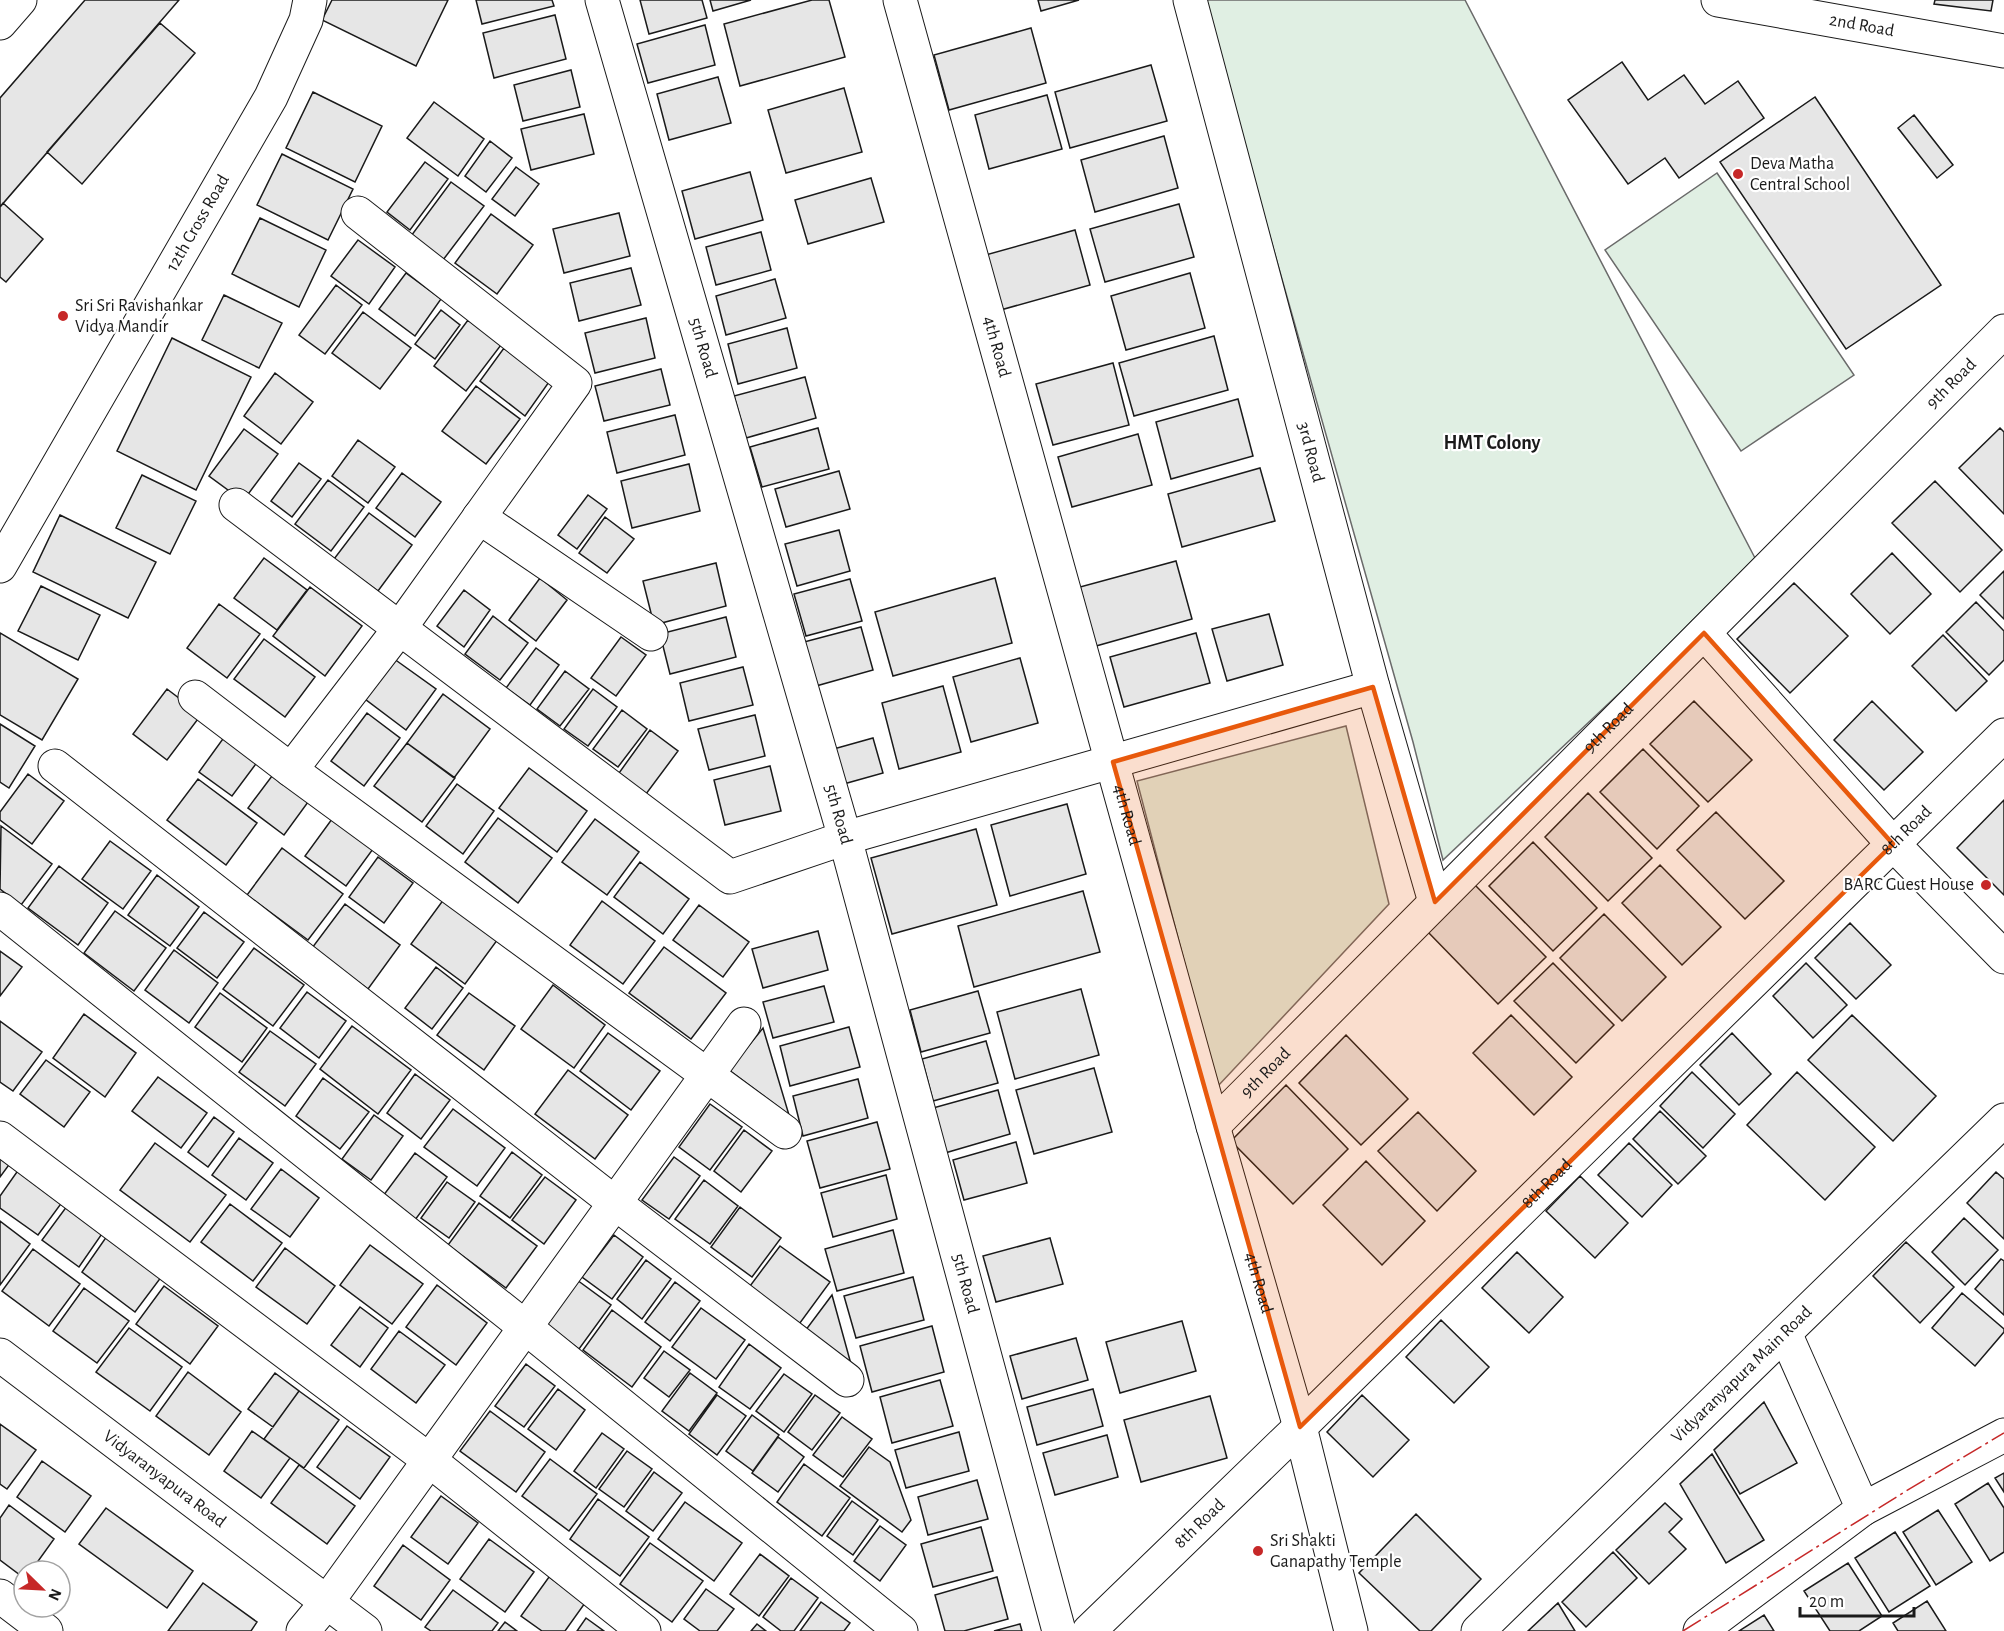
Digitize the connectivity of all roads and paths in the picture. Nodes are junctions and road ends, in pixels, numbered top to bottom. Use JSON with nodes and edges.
{"nodes":[{"id":1,"x":20,"y":0,"type":"edge"},
{"id":2,"x":310,"y":0,"type":"edge"},
{"id":3,"x":602,"y":0,"type":"edge"},
{"id":4,"x":900,"y":0,"type":"edge"},
{"id":5,"x":1190,"y":0,"type":"edge"},
{"id":6,"x":1718,"y":0,"type":"edge"},
{"id":7,"x":0,"y":23,"type":"edge"},
{"id":8,"x":2004,"y":51,"type":"edge"},
{"id":9,"x":358,"y":213,"type":"dead end"},
{"id":10,"x":2004,"y":331,"type":"edge"},
{"id":11,"x":236,"y":504,"type":"dead end"},
{"id":12,"x":479,"y":517,"type":"junction"},
{"id":13,"x":0,"y":566,"type":"edge"},
{"id":14,"x":400,"y":628,"type":"junction"},
{"id":15,"x":1704,"y":633,"type":"junction"},
{"id":16,"x":651,"y":634,"type":"dead end"},
{"id":17,"x":1373,"y":687,"type":"junction"},
{"id":18,"x":195,"y":697,"type":"dead end"},
{"id":19,"x":2004,"y":735,"type":"edge"},
{"id":20,"x":1113,"y":762,"type":"junction"},
{"id":21,"x":55,"y":766,"type":"dead end"},
{"id":22,"x":291,"y":770,"type":"junction"},
{"id":23,"x":845,"y":838,"type":"junction"},
{"id":24,"x":1893,"y":844,"type":"junction"},
{"id":25,"x":1435,"y":902,"type":"junction"},
{"id":26,"x":0,"y":909,"type":"edge"},
{"id":27,"x":2004,"y":957,"type":"edge"},
{"id":28,"x":744,"y":1024,"type":"dead end"},
{"id":29,"x":708,"y":1075,"type":"junction"},
{"id":30,"x":2004,"y":1120,"type":"edge"},
{"id":31,"x":1213,"y":1126,"type":"junction"},
{"id":32,"x":785,"y":1132,"type":"dead end"},
{"id":33,"x":0,"y":1138,"type":"edge"},
{"id":34,"x":615,"y":1203,"type":"junction"},
{"id":35,"x":525,"y":1327,"type":"junction"},
{"id":36,"x":1785,"y":1333,"type":"junction"},
{"id":37,"x":0,"y":1355,"type":"edge"},
{"id":38,"x":847,"y":1380,"type":"dead end"},
{"id":39,"x":1300,"y":1427,"type":"junction"},
{"id":40,"x":2004,"y":1435,"type":"edge"},
{"id":41,"x":429,"y":1460,"type":"junction"},
{"id":42,"x":1863,"y":1509,"type":"junction"},
{"id":43,"x":0,"y":1596,"type":"edge"},
{"id":44,"x":327,"y":1602,"type":"junction"},
{"id":45,"x":46,"y":1631,"type":"edge"},
{"id":46,"x":303,"y":1631,"type":"edge"},
{"id":47,"x":365,"y":1631,"type":"edge"},
{"id":48,"x":644,"y":1631,"type":"edge"},
{"id":49,"x":901,"y":1631,"type":"edge"},
{"id":50,"x":1059,"y":1631,"type":"edge"},
{"id":51,"x":1089,"y":1631,"type":"edge"},
{"id":52,"x":1351,"y":1631,"type":"edge"},
{"id":53,"x":1478,"y":1631,"type":"edge"},
{"id":54,"x":1700,"y":1631,"type":"edge"}],
"edges":[{"from":1,"to":7,"type":"street"},
{"from":2,"to":13,"type":"street","name":"12th Cross Road"},
{"from":3,"to":23,"type":"street","name":"5th Road"},
{"from":4,"to":20,"type":"street","name":"4th Road"},
{"from":5,"to":17,"type":"street","name":"3rd Road"},
{"from":6,"to":8,"type":"street","name":"2nd Road"},
{"from":9,"to":12,"type":"street"},
{"from":10,"to":15,"type":"street","name":"9th Road"},
{"from":11,"to":14,"type":"street"},
{"from":12,"to":14,"type":"street"},
{"from":12,"to":16,"type":"street"},
{"from":14,"to":22,"type":"street"},
{"from":14,"to":23,"type":"street"},
{"from":15,"to":24,"type":"street"},
{"from":15,"to":25,"type":"street","name":"9th Road"},
{"from":17,"to":20,"type":"street"},
{"from":17,"to":25,"type":"street","name":"3rd Road"},
{"from":18,"to":22,"type":"street"},
{"from":19,"to":24,"type":"street","name":"8th Road"},
{"from":20,"to":23,"type":"street"},
{"from":20,"to":31,"type":"street","name":"4th Road"},
{"from":21,"to":34,"type":"street"},
{"from":22,"to":29,"type":"street"},
{"from":23,"to":50,"type":"street","name":"5th Road"},
{"from":24,"to":27,"type":"street"},
{"from":24,"to":39,"type":"street","name":"8th Road"},
{"from":25,"to":31,"type":"street","name":"9th Road"},
{"from":26,"to":35,"type":"street"},
{"from":28,"to":29,"type":"street"},
{"from":29,"to":32,"type":"street"},
{"from":29,"to":34,"type":"street"},
{"from":30,"to":36,"type":"street","name":"Vidyaranyapura Main Road"},
{"from":31,"to":39,"type":"street","name":"4th Road"},
{"from":33,"to":41,"type":"street"},
{"from":34,"to":35,"type":"street"},
{"from":34,"to":38,"type":"street"},
{"from":35,"to":41,"type":"street"},
{"from":35,"to":49,"type":"street"},
{"from":36,"to":42,"type":"street"},
{"from":36,"to":53,"type":"street","name":"Vidyaranyapura Main Road"},
{"from":37,"to":44,"type":"street","name":"Vidyaranyapura Road"},
{"from":39,"to":51,"type":"street","name":"8th Road"},
{"from":39,"to":52,"type":"street","name":"4th Road"},
{"from":40,"to":42,"type":"street"},
{"from":41,"to":44,"type":"street"},
{"from":41,"to":48,"type":"street"},
{"from":42,"to":54,"type":"street"},
{"from":43,"to":45,"type":"street"},
{"from":44,"to":46,"type":"street"},
{"from":44,"to":47,"type":"street","name":"Vidyaranyapura Road"}]}
